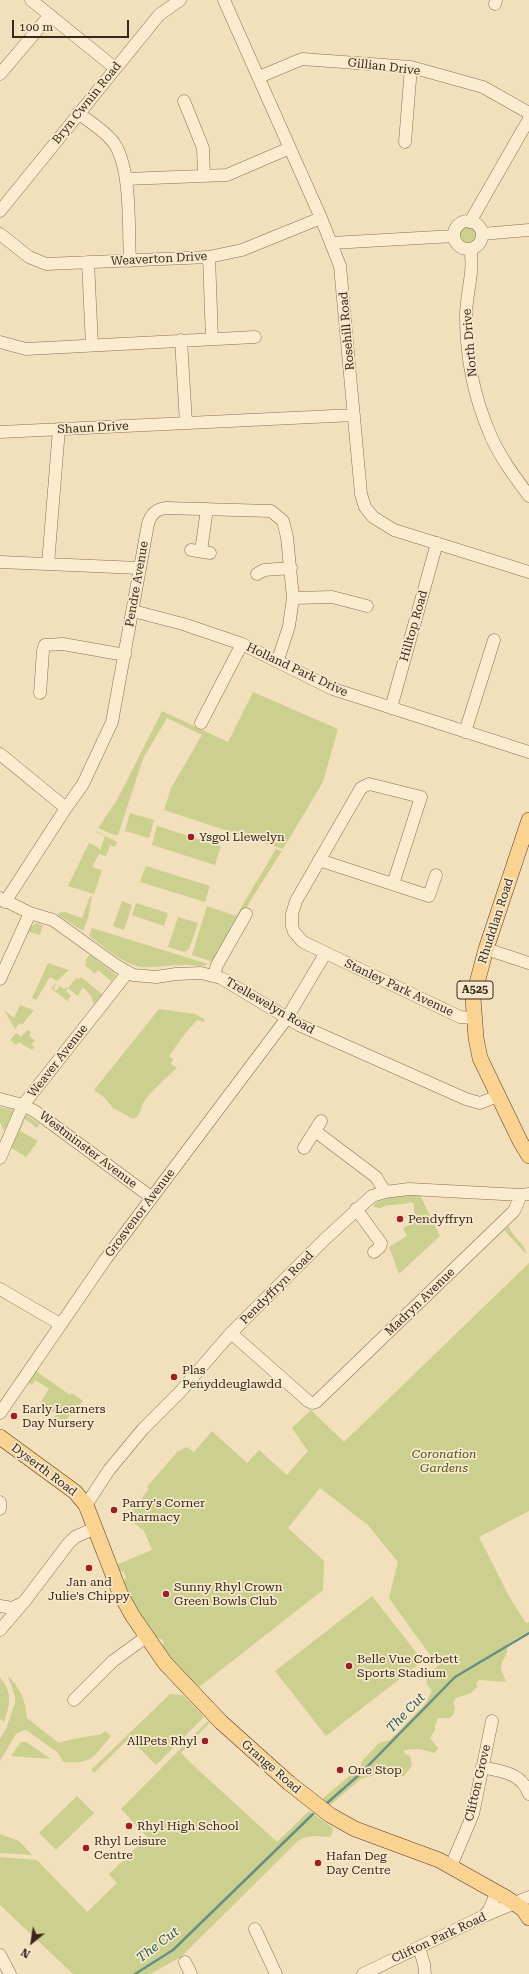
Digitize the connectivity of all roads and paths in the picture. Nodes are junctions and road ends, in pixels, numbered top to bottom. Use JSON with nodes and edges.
{"nodes":[{"id":1,"x":31,"y":0,"type":"edge"},
{"id":2,"x":180,"y":0,"type":"edge"},
{"id":3,"x":224,"y":0,"type":"edge"},
{"id":4,"x":50,"y":15,"type":"junction"},
{"id":5,"x":411,"y":67,"type":"junction"},
{"id":6,"x":115,"y":68,"type":"junction"},
{"id":7,"x":0,"y":74,"type":"edge"},
{"id":8,"x":259,"y":77,"type":"junction"},
{"id":9,"x":183,"y":110,"type":"dead end"},
{"id":10,"x":78,"y":113,"type":"junction"},
{"id":11,"x":529,"y":113,"type":"edge"},
{"id":12,"x":529,"y":119,"type":"edge"},
{"id":13,"x":405,"y":142,"type":"dead end"},
{"id":14,"x":290,"y":148,"type":"junction"},
{"id":15,"x":204,"y":175,"type":"junction"},
{"id":16,"x":126,"y":178,"type":"junction"},
{"id":17,"x":0,"y":211,"type":"edge"},
{"id":18,"x":321,"y":218,"type":"junction"},
{"id":19,"x":470,"y":222,"type":"junction"},
{"id":20,"x":529,"y":230,"type":"edge"},
{"id":21,"x":0,"y":234,"type":"edge"},
{"id":22,"x":482,"y":234,"type":"junction"},
{"id":23,"x":454,"y":236,"type":"junction"},
{"id":24,"x":332,"y":243,"type":"junction"},
{"id":25,"x":470,"y":249,"type":"junction"},
{"id":26,"x":209,"y":257,"type":"junction"},
{"id":27,"x":130,"y":261,"type":"junction"},
{"id":28,"x":88,"y":262,"type":"junction"},
{"id":29,"x":255,"y":337,"type":"dead end"},
{"id":30,"x":212,"y":339,"type":"junction"},
{"id":31,"x":181,"y":340,"type":"junction"},
{"id":32,"x":0,"y":342,"type":"edge"},
{"id":33,"x":92,"y":345,"type":"junction"},
{"id":34,"x":354,"y":415,"type":"junction"},
{"id":35,"x":186,"y":423,"type":"junction"},
{"id":36,"x":59,"y":430,"type":"junction"},
{"id":37,"x":0,"y":432,"type":"edge"},
{"id":38,"x":529,"y":496,"type":"edge"},
{"id":39,"x":207,"y":509,"type":"junction"},
{"id":40,"x":437,"y":543,"type":"junction"},
{"id":41,"x":201,"y":551,"type":"dead end"},
{"id":42,"x":0,"y":562,"type":"edge"},
{"id":43,"x":48,"y":564,"type":"junction"},
{"id":44,"x":139,"y":568,"type":"junction"},
{"id":45,"x":291,"y":568,"type":"junction"},
{"id":46,"x":529,"y":572,"type":"edge"},
{"id":47,"x":257,"y":574,"type":"dead end"},
{"id":48,"x":293,"y":598,"type":"junction"},
{"id":49,"x":358,"y":607,"type":"dead end"},
{"id":50,"x":133,"y":611,"type":"junction"},
{"id":51,"x":494,"y":640,"type":"dead end"},
{"id":52,"x":242,"y":644,"type":"junction"},
{"id":53,"x":125,"y":655,"type":"junction"},
{"id":54,"x":278,"y":660,"type":"junction"},
{"id":55,"x":40,"y":693,"type":"dead end"},
{"id":56,"x":391,"y":708,"type":"junction"},
{"id":57,"x":201,"y":723,"type":"dead end"},
{"id":58,"x":466,"y":732,"type":"junction"},
{"id":59,"x":529,"y":752,"type":"edge"},
{"id":60,"x":0,"y":754,"type":"edge"},
{"id":61,"x":66,"y":808,"type":"junction"},
{"id":62,"x":529,"y":820,"type":"edge"},
{"id":63,"x":319,"y":860,"type":"junction"},
{"id":64,"x":436,"y":875,"type":"dead end"},
{"id":65,"x":393,"y":884,"type":"junction"},
{"id":66,"x":3,"y":900,"type":"edge"},
{"id":67,"x":30,"y":913,"type":"junction"},
{"id":68,"x":246,"y":914,"type":"dead end"},
{"id":69,"x":486,"y":949,"type":"junction"},
{"id":70,"x":326,"y":954,"type":"junction"},
{"id":71,"x":529,"y":963,"type":"edge"},
{"id":72,"x":128,"y":972,"type":"junction"},
{"id":73,"x":214,"y":976,"type":"junction"},
{"id":74,"x":0,"y":979,"type":"edge"},
{"id":75,"x":287,"y":1018,"type":"junction"},
{"id":76,"x":474,"y":1018,"type":"junction"},
{"id":77,"x":498,"y":1096,"type":"junction"},
{"id":78,"x":0,"y":1099,"type":"edge"},
{"id":79,"x":23,"y":1106,"type":"junction"},
{"id":80,"x":304,"y":1148,"type":"dead end"},
{"id":81,"x":529,"y":1156,"type":"edge"},
{"id":82,"x":0,"y":1158,"type":"edge"},
{"id":83,"x":384,"y":1192,"type":"junction"},
{"id":84,"x":525,"y":1195,"type":"edge"},
{"id":85,"x":151,"y":1197,"type":"junction"},
{"id":86,"x":356,"y":1209,"type":"junction"},
{"id":87,"x":374,"y":1252,"type":"dead end"},
{"id":88,"x":0,"y":1289,"type":"edge"},
{"id":89,"x":60,"y":1324,"type":"junction"},
{"id":90,"x":231,"y":1333,"type":"junction"},
{"id":91,"x":0,"y":1413,"type":"edge"},
{"id":92,"x":0,"y":1437,"type":"edge"},
{"id":93,"x":0,"y":1502,"type":"edge"},
{"id":94,"x":86,"y":1505,"type":"junction"},
{"id":95,"x":0,"y":1509,"type":"edge"},
{"id":96,"x":95,"y":1528,"type":"junction"},
{"id":97,"x":24,"y":1602,"type":"junction"},
{"id":98,"x":0,"y":1606,"type":"edge"},
{"id":99,"x":0,"y":1630,"type":"edge"},
{"id":100,"x":146,"y":1637,"type":"junction"},
{"id":101,"x":74,"y":1700,"type":"dead end"},
{"id":102,"x":492,"y":1721,"type":"dead end"},
{"id":103,"x":482,"y":1767,"type":"junction"},
{"id":104,"x":529,"y":1794,"type":"edge"},
{"id":105,"x":451,"y":1866,"type":"junction"},
{"id":106,"x":497,"y":1892,"type":"junction"},
{"id":107,"x":522,"y":1900,"type":"edge"},
{"id":108,"x":484,"y":1916,"type":"junction"},
{"id":109,"x":529,"y":1918,"type":"edge"},
{"id":110,"x":255,"y":1929,"type":"dead end"},
{"id":111,"x":419,"y":1947,"type":"junction"},
{"id":112,"x":0,"y":1955,"type":"edge"},
{"id":113,"x":185,"y":1962,"type":"dead end"},
{"id":114,"x":10,"y":1974,"type":"edge"},
{"id":115,"x":191,"y":1974,"type":"edge"},
{"id":116,"x":276,"y":1974,"type":"edge"},
{"id":117,"x":363,"y":1974,"type":"edge"},
{"id":118,"x":425,"y":1974,"type":"edge"}],
"edges":[{"from":1,"to":4,"type":"street"},
{"from":2,"to":6,"type":"street","name":"Bryn Cwnin Road"},
{"from":3,"to":8,"type":"street","name":"Rosehill Road"},
{"from":4,"to":6,"type":"street"},
{"from":4,"to":7,"type":"street"},
{"from":5,"to":8,"type":"street","name":"Gillian Drive"},
{"from":5,"to":11,"type":"street","name":"Gillian Drive"},
{"from":5,"to":13,"type":"street"},
{"from":6,"to":10,"type":"street","name":"Bryn Cwnin Road"},
{"from":8,"to":14,"type":"street","name":"Rosehill Road"},
{"from":9,"to":15,"type":"street"},
{"from":10,"to":16,"type":"street"},
{"from":10,"to":17,"type":"street","name":"Bryn Cwnin Road"},
{"from":12,"to":19,"type":"street"},
{"from":14,"to":15,"type":"street"},
{"from":14,"to":18,"type":"street","name":"Rosehill Road"},
{"from":15,"to":16,"type":"street"},
{"from":16,"to":27,"type":"street"},
{"from":18,"to":24,"type":"street","name":"Rosehill Road"},
{"from":18,"to":26,"type":"street","name":"Weaverton Drive"},
{"from":19,"to":22,"type":"street"},
{"from":19,"to":23,"type":"street"},
{"from":20,"to":22,"type":"street"},
{"from":21,"to":28,"type":"street","name":"Weaverton Drive"},
{"from":22,"to":25,"type":"street"},
{"from":23,"to":24,"type":"street"},
{"from":23,"to":25,"type":"street"},
{"from":24,"to":34,"type":"street","name":"Rosehill Road"},
{"from":25,"to":38,"type":"street","name":"North Drive"},
{"from":26,"to":27,"type":"street","name":"Weaverton Drive"},
{"from":26,"to":30,"type":"street"},
{"from":27,"to":28,"type":"street","name":"Weaverton Drive"},
{"from":28,"to":33,"type":"street"},
{"from":29,"to":30,"type":"street"},
{"from":30,"to":31,"type":"street"},
{"from":31,"to":33,"type":"street"},
{"from":31,"to":35,"type":"street"},
{"from":32,"to":33,"type":"street"},
{"from":34,"to":35,"type":"street","name":"Shaun Drive"},
{"from":34,"to":40,"type":"street","name":"Rosehill Road"},
{"from":35,"to":36,"type":"street","name":"Shaun Drive"},
{"from":36,"to":37,"type":"street","name":"Shaun Drive"},
{"from":36,"to":43,"type":"street"},
{"from":39,"to":41,"type":"street"},
{"from":39,"to":44,"type":"street","name":"Pendre Avenue"},
{"from":39,"to":45,"type":"street","name":"Pendre Avenue"},
{"from":40,"to":46,"type":"street","name":"Rosehill Road"},
{"from":40,"to":56,"type":"street","name":"Hilltop Road"},
{"from":42,"to":43,"type":"street"},
{"from":43,"to":44,"type":"street"},
{"from":44,"to":50,"type":"street","name":"Pendre Avenue"},
{"from":45,"to":47,"type":"street"},
{"from":45,"to":48,"type":"street","name":"Pendre Avenue"},
{"from":48,"to":49,"type":"street"},
{"from":48,"to":54,"type":"street","name":"Pendre Avenue"},
{"from":50,"to":52,"type":"street","name":"Holland Park Drive"},
{"from":50,"to":53,"type":"street","name":"Pendre Avenue"},
{"from":51,"to":58,"type":"street"},
{"from":52,"to":54,"type":"street","name":"Holland Park Drive"},
{"from":52,"to":57,"type":"street"},
{"from":53,"to":55,"type":"street"},
{"from":53,"to":61,"type":"street","name":"Pendre Avenue"},
{"from":54,"to":56,"type":"street","name":"Holland Park Drive"},
{"from":56,"to":58,"type":"street","name":"Holland Park Drive"},
{"from":58,"to":59,"type":"street","name":"Holland Park Drive"},
{"from":60,"to":61,"type":"street"},
{"from":61,"to":66,"type":"street","name":"Pendre Avenue"},
{"from":62,"to":69,"type":"main road","name":"Rhuddlan Road","number":"A525"},
{"from":63,"to":65,"type":"street"},
{"from":63,"to":65,"type":"street","name":"Stanley Park Avenue"},
{"from":63,"to":70,"type":"street","name":"Stanley Park Avenue"},
{"from":64,"to":65,"type":"street"},
{"from":66,"to":67,"type":"street","name":"Trellewelyn Road"},
{"from":67,"to":72,"type":"street","name":"Trellewelyn Road"},
{"from":67,"to":74,"type":"street"},
{"from":68,"to":73,"type":"street"},
{"from":69,"to":71,"type":"street"},
{"from":69,"to":76,"type":"main road","name":"Rhuddlan Road","number":"A525"},
{"from":70,"to":75,"type":"street","name":"Grosvenor Avenue"},
{"from":70,"to":76,"type":"street","name":"Stanley Park Avenue"},
{"from":72,"to":73,"type":"street","name":"Trellewelyn Road"},
{"from":72,"to":79,"type":"street","name":"Weaver Avenue"},
{"from":73,"to":75,"type":"street","name":"Trellewelyn Road"},
{"from":75,"to":77,"type":"street","name":"Trellewelyn Road"},
{"from":75,"to":85,"type":"street","name":"Grosvenor Avenue"},
{"from":76,"to":77,"type":"main road","name":"Rhuddlan Road","number":"A525"},
{"from":77,"to":81,"type":"main road","name":"Rhuddlan Road","number":"A525"},
{"from":78,"to":79,"type":"street","name":"Westminster Avenue"},
{"from":79,"to":82,"type":"street","name":"Weaver Avenue"},
{"from":79,"to":85,"type":"street","name":"Westminster Avenue"},
{"from":80,"to":83,"type":"street"},
{"from":83,"to":84,"type":"street","name":"Pendyffryn Road"},
{"from":83,"to":86,"type":"street","name":"Pendyffryn Road"},
{"from":84,"to":90,"type":"street","name":"Madryn Avenue"},
{"from":85,"to":89,"type":"street","name":"Grosvenor Avenue"},
{"from":86,"to":87,"type":"street"},
{"from":86,"to":90,"type":"street","name":"Pendyffryn Road"},
{"from":88,"to":89,"type":"street"},
{"from":89,"to":91,"type":"street","name":"Grosvenor Avenue"},
{"from":90,"to":94,"type":"street","name":"Pendyffryn Road"},
{"from":92,"to":94,"type":"main road","name":"Dyserth Road"},
{"from":93,"to":95,"type":"street"},
{"from":94,"to":96,"type":"main road","name":"Dyserth Road"},
{"from":96,"to":97,"type":"street"},
{"from":96,"to":100,"type":"main road","name":"Grange Road"},
{"from":97,"to":98,"type":"street"},
{"from":97,"to":99,"type":"street"},
{"from":100,"to":101,"type":"street"},
{"from":100,"to":105,"type":"main road","name":"Grange Road"},
{"from":102,"to":103,"type":"street","name":"Clifton Grove"},
{"from":103,"to":104,"type":"street"},
{"from":103,"to":105,"type":"street","name":"Clifton Grove"},
{"from":105,"to":106,"type":"main road","name":"Grange Road"},
{"from":106,"to":107,"type":"main road","name":"Grange Road"},
{"from":106,"to":108,"type":"street"},
{"from":107,"to":108,"type":"street","name":"Clifton Park Road"},
{"from":107,"to":109,"type":"main road","name":"Grange Road"},
{"from":108,"to":111,"type":"street","name":"Clifton Park Road"},
{"from":110,"to":116,"type":"street"},
{"from":111,"to":117,"type":"street","name":"Clifton Park Road"},
{"from":111,"to":118,"type":"street"},
{"from":112,"to":114,"type":"street"},
{"from":113,"to":115,"type":"street"}]}
